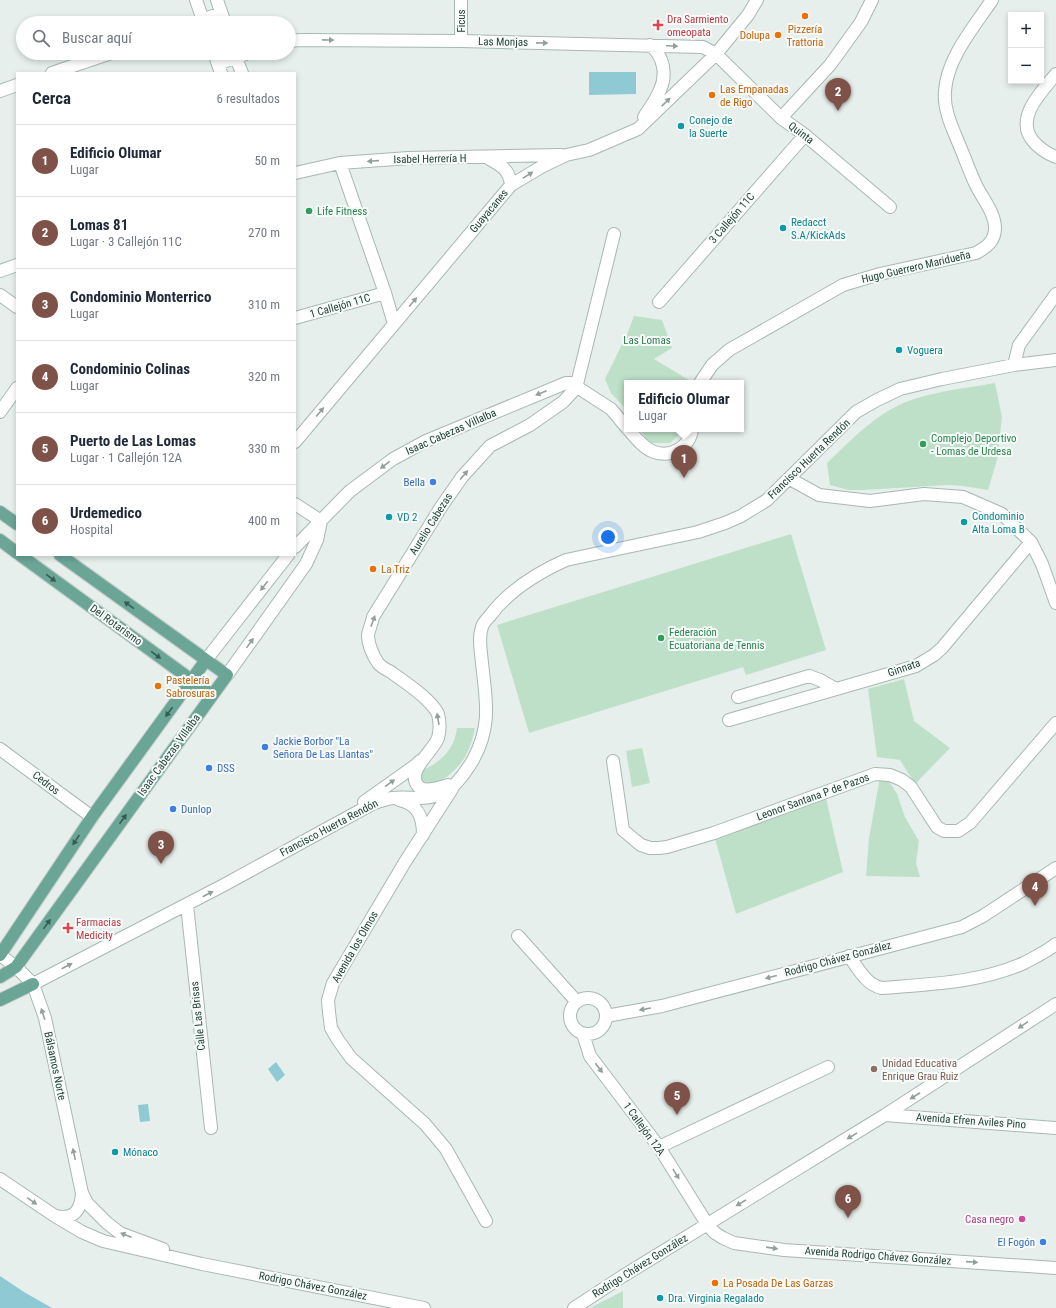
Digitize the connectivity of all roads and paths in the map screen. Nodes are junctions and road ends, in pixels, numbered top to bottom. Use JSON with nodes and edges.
{"nodes":[{"id":1,"x":196,"y":0,"type":"edge"},
{"id":2,"x":217,"y":0,"type":"edge"},
{"id":3,"x":461,"y":0,"type":"edge"},
{"id":4,"x":757,"y":0,"type":"edge"},
{"id":5,"x":872,"y":0,"type":"edge"},
{"id":6,"x":992,"y":0,"type":"edge"},
{"id":7,"x":199,"y":16,"type":"edge"},
{"id":8,"x":222,"y":16,"type":"edge"},
{"id":9,"x":296,"y":40,"type":"edge"},
{"id":10,"x":461,"y":41,"type":"junction"},
{"id":11,"x":650,"y":45,"type":"junction"},
{"id":12,"x":716,"y":54,"type":"junction"},
{"id":13,"x":90,"y":60,"type":"edge"},
{"id":14,"x":237,"y":60,"type":"edge"},
{"id":15,"x":55,"y":72,"type":"edge"},
{"id":16,"x":242,"y":72,"type":"edge"},
{"id":17,"x":1056,"y":74,"type":"edge"},
{"id":18,"x":16,"y":85,"type":"edge"},
{"id":19,"x":0,"y":91,"type":"edge"},
{"id":20,"x":781,"y":118,"type":"junction"},
{"id":21,"x":638,"y":129,"type":"junction"},
{"id":22,"x":805,"y":135,"type":"junction"},
{"id":23,"x":566,"y":155,"type":"junction"},
{"id":24,"x":486,"y":157,"type":"junction"},
{"id":25,"x":1056,"y":158,"type":"edge"},
{"id":26,"x":340,"y":163,"type":"junction"},
{"id":27,"x":296,"y":173,"type":"edge"},
{"id":28,"x":511,"y":185,"type":"junction"},
{"id":29,"x":890,"y":207,"type":"dead end"},
{"id":30,"x":614,"y":234,"type":"dead end"},
{"id":31,"x":16,"y":265,"type":"edge"},
{"id":32,"x":0,"y":271,"type":"edge"},
{"id":33,"x":385,"y":293,"type":"junction"},
{"id":34,"x":1056,"y":294,"type":"edge"},
{"id":35,"x":0,"y":295,"type":"edge"},
{"id":36,"x":659,"y":302,"type":"dead end"},
{"id":37,"x":16,"y":306,"type":"edge"},
{"id":38,"x":296,"y":318,"type":"edge"},
{"id":39,"x":394,"y":324,"type":"junction"},
{"id":40,"x":1056,"y":360,"type":"edge"},
{"id":41,"x":1014,"y":366,"type":"junction"},
{"id":42,"x":702,"y":380,"type":"edge"},
{"id":43,"x":576,"y":388,"type":"junction"},
{"id":44,"x":16,"y":389,"type":"edge"},
{"id":45,"x":0,"y":412,"type":"edge"},
{"id":46,"x":624,"y":424,"type":"edge"},
{"id":47,"x":632,"y":432,"type":"edge"},
{"id":48,"x":692,"y":432,"type":"edge"},
{"id":49,"x":296,"y":441,"type":"edge"},
{"id":50,"x":790,"y":479,"type":"junction"},
{"id":51,"x":296,"y":505,"type":"edge"},
{"id":52,"x":0,"y":512,"type":"edge"},
{"id":53,"x":321,"y":521,"type":"junction"},
{"id":54,"x":16,"y":523,"type":"edge"},
{"id":55,"x":0,"y":540,"type":"edge"},
{"id":56,"x":1031,"y":542,"type":"junction"},
{"id":57,"x":296,"y":546,"type":"edge"},
{"id":58,"x":16,"y":552,"type":"edge"},
{"id":59,"x":21,"y":556,"type":"edge"},
{"id":60,"x":61,"y":556,"type":"edge"},
{"id":61,"x":287,"y":556,"type":"edge"},
{"id":62,"x":1056,"y":603,"type":"edge"},
{"id":63,"x":206,"y":660,"type":"junction"},
{"id":64,"x":227,"y":675,"type":"junction"},
{"id":65,"x":192,"y":681,"type":"junction"},
{"id":66,"x":836,"y":689,"type":"junction"},
{"id":67,"x":212,"y":695,"type":"junction"},
{"id":68,"x":738,"y":697,"type":"dead end"},
{"id":69,"x":729,"y":720,"type":"dead end"},
{"id":70,"x":1056,"y":723,"type":"edge"},
{"id":71,"x":0,"y":748,"type":"edge"},
{"id":72,"x":427,"y":754,"type":"junction"},
{"id":73,"x":613,"y":761,"type":"dead end"},
{"id":74,"x":457,"y":781,"type":"junction"},
{"id":75,"x":390,"y":798,"type":"junction"},
{"id":76,"x":92,"y":817,"type":"junction"},
{"id":77,"x":336,"y":823,"type":"junction"},
{"id":78,"x":423,"y":835,"type":"junction"},
{"id":79,"x":1056,"y":868,"type":"edge"},
{"id":80,"x":186,"y":905,"type":"junction"},
{"id":81,"x":518,"y":936,"type":"dead end"},
{"id":82,"x":1056,"y":944,"type":"edge"},
{"id":83,"x":0,"y":955,"type":"edge"},
{"id":84,"x":849,"y":956,"type":"junction"},
{"id":85,"x":16,"y":967,"type":"junction"},
{"id":86,"x":0,"y":977,"type":"edge"},
{"id":87,"x":32,"y":984,"type":"junction"},
{"id":88,"x":0,"y":1000,"type":"edge"},
{"id":89,"x":577,"y":1002,"type":"junction"},
{"id":90,"x":1056,"y":1004,"type":"edge"},
{"id":91,"x":606,"y":1016,"type":"junction"},
{"id":92,"x":583,"y":1034,"type":"junction"},
{"id":93,"x":828,"y":1067,"type":"dead end"},
{"id":94,"x":885,"y":1115,"type":"junction"},
{"id":95,"x":211,"y":1128,"type":"dead end"},
{"id":96,"x":1056,"y":1128,"type":"edge"},
{"id":97,"x":659,"y":1147,"type":"junction"},
{"id":98,"x":0,"y":1179,"type":"edge"},
{"id":99,"x":82,"y":1193,"type":"junction"},
{"id":100,"x":55,"y":1216,"type":"junction"},
{"id":101,"x":486,"y":1221,"type":"dead end"},
{"id":102,"x":707,"y":1224,"type":"junction"},
{"id":103,"x":202,"y":1264,"type":"junction"},
{"id":104,"x":1056,"y":1268,"type":"edge"},
{"id":105,"x":424,"y":1308,"type":"edge"},
{"id":106,"x":574,"y":1308,"type":"edge"}],
"edges":[{"from":1,"to":7,"type":"street"},
{"from":2,"to":8,"type":"street"},
{"from":3,"to":10,"type":"street","name":"Ficus"},
{"from":4,"to":12,"type":"street","name":"Guayacanes"},
{"from":5,"to":20,"type":"street"},
{"from":6,"to":42,"type":"street","name":"Hugo Guerrero Maridueña"},
{"from":9,"to":10,"type":"street","name":"Las Monjas","one_way":true},
{"from":10,"to":11,"type":"street","name":"Las Monjas","one_way":true},
{"from":11,"to":12,"type":"street","name":"Las Monjas","one_way":true},
{"from":11,"to":21,"type":"street"},
{"from":12,"to":20,"type":"street","name":"Quinta"},
{"from":21,"to":12,"type":"street","name":"Guayacanes","one_way":true},
{"from":13,"to":15,"type":"street"},
{"from":14,"to":16,"type":"street"},
{"from":17,"to":25,"type":"street"},
{"from":18,"to":19,"type":"street"},
{"from":20,"to":22,"type":"street","name":"Quinta"},
{"from":21,"to":23,"type":"street","name":"Guayacanes"},
{"from":22,"to":29,"type":"street","name":"Quinta"},
{"from":22,"to":36,"type":"street","name":"3 Callejón 11C"},
{"from":23,"to":24,"type":"street","name":"Isabel Herrería H"},
{"from":28,"to":23,"type":"street","name":"Guayacanes","one_way":true},
{"from":24,"to":26,"type":"street","name":"Isabel Herrería H","one_way":true},
{"from":24,"to":28,"type":"street"},
{"from":26,"to":27,"type":"street","name":"Isabel Herrería H"},
{"from":26,"to":33,"type":"street"},
{"from":39,"to":28,"type":"street","name":"Guayacanes","one_way":true},
{"from":30,"to":43,"type":"street","name":"Aurelio Cabezas"},
{"from":31,"to":32,"type":"street"},
{"from":33,"to":38,"type":"street","name":"1 Callejón 11C"},
{"from":33,"to":39,"type":"street"},
{"from":34,"to":41,"type":"street"},
{"from":35,"to":37,"type":"street"},
{"from":49,"to":39,"type":"street","name":"Guayacanes","one_way":true},
{"from":40,"to":41,"type":"street","name":"Francisco Huerta Rendón"},
{"from":41,"to":50,"type":"street","name":"Francisco Huerta Rendón"},
{"from":43,"to":46,"type":"street"},
{"from":43,"to":53,"type":"street","name":"Isaac Cabezas Villalba","one_way":true},
{"from":72,"to":43,"type":"street","name":"Aurelio Cabezas","one_way":true},
{"from":44,"to":45,"type":"street"},
{"from":47,"to":48,"type":"street"},
{"from":50,"to":56,"type":"street"},
{"from":50,"to":74,"type":"street","name":"Francisco Huerta Rendón"},
{"from":51,"to":53,"type":"street"},
{"from":52,"to":54,"type":"main road"},
{"from":53,"to":57,"type":"street","name":"Isaac Cabezas Villalba"},
{"from":64,"to":53,"type":"street","name":"Isaac Cabezas Villalba","one_way":true},
{"from":55,"to":58,"type":"main road"},
{"from":56,"to":62,"type":"street"},
{"from":56,"to":66,"type":"street","name":"Ginnata"},
{"from":59,"to":65,"type":"main road","name":"Del Rotarismo","one_way":true},
{"from":63,"to":60,"type":"main road","one_way":true},
{"from":61,"to":63,"type":"street","one_way":true},
{"from":63,"to":64,"type":"main road"},
{"from":63,"to":65,"type":"main road"},
{"from":64,"to":67,"type":"main road","name":"Isaac Cabezas Villalba"},
{"from":65,"to":67,"type":"main road","name":"Del Rotarismo"},
{"from":65,"to":76,"type":"main road","one_way":true},
{"from":66,"to":68,"type":"street"},
{"from":66,"to":69,"type":"street","name":"Ginnata"},
{"from":85,"to":67,"type":"main road","name":"Isaac Cabezas Villalba","one_way":true},
{"from":70,"to":73,"type":"street","name":"Leonor Santana P de Pazos"},
{"from":71,"to":76,"type":"street","name":"Cedros"},
{"from":72,"to":74,"type":"street","name":"Aurelio Cabezas"},
{"from":77,"to":72,"type":"street","one_way":true},
{"from":74,"to":75,"type":"street","name":"Francisco Huerta Rendón"},
{"from":74,"to":78,"type":"street","name":"Avenida los Olmos"},
{"from":75,"to":77,"type":"street","name":"Francisco Huerta Rendón"},
{"from":75,"to":78,"type":"street"},
{"from":76,"to":83,"type":"main road","one_way":true},
{"from":80,"to":77,"type":"street","name":"Francisco Huerta Rendón","one_way":true},
{"from":78,"to":101,"type":"street","name":"Avenida los Olmos"},
{"from":79,"to":84,"type":"street","name":"Rodrigo Chávez González"},
{"from":87,"to":80,"type":"street","name":"Francisco Huerta Rendón","one_way":true},
{"from":80,"to":95,"type":"street","name":"Calle Las Brisas"},
{"from":81,"to":89,"type":"street"},
{"from":82,"to":84,"type":"street"},
{"from":83,"to":85,"type":"street","name":"Bálsamos Norte"},
{"from":84,"to":91,"type":"street","name":"Rodrigo Chávez González","one_way":true},
{"from":85,"to":86,"type":"main road","name":"Isaac Cabezas Villalba"},
{"from":85,"to":87,"type":"street","name":"Bálsamos Norte"},
{"from":87,"to":88,"type":"main road"},
{"from":99,"to":87,"type":"street","name":"Bálsamos Norte","one_way":true},
{"from":89,"to":91,"type":"street"},
{"from":89,"to":92,"type":"street"},
{"from":90,"to":94,"type":"street","name":"Rodrigo Chávez González","one_way":true},
{"from":91,"to":92,"type":"street"},
{"from":92,"to":97,"type":"street","name":"1 Callejón 12A","one_way":true},
{"from":93,"to":97,"type":"street"},
{"from":94,"to":96,"type":"street","name":"Avenida Efren Aviles Pino"},
{"from":94,"to":102,"type":"street","name":"Rodrigo Chávez González","one_way":true},
{"from":97,"to":102,"type":"street","name":"1 Callejón 12A","one_way":true},
{"from":98,"to":100,"type":"street","name":"Rodrigo Chávez González","one_way":true},
{"from":99,"to":100,"type":"street"},
{"from":103,"to":99,"type":"street","name":"Rodrigo Chávez González","one_way":true},
{"from":100,"to":103,"type":"street","name":"Rodrigo Chávez González"},
{"from":102,"to":104,"type":"street","name":"Avenida Rodrigo Chávez González","one_way":true},
{"from":102,"to":106,"type":"street","name":"Rodrigo Chávez González"},
{"from":103,"to":105,"type":"street","name":"Rodrigo Chávez González"}]}
